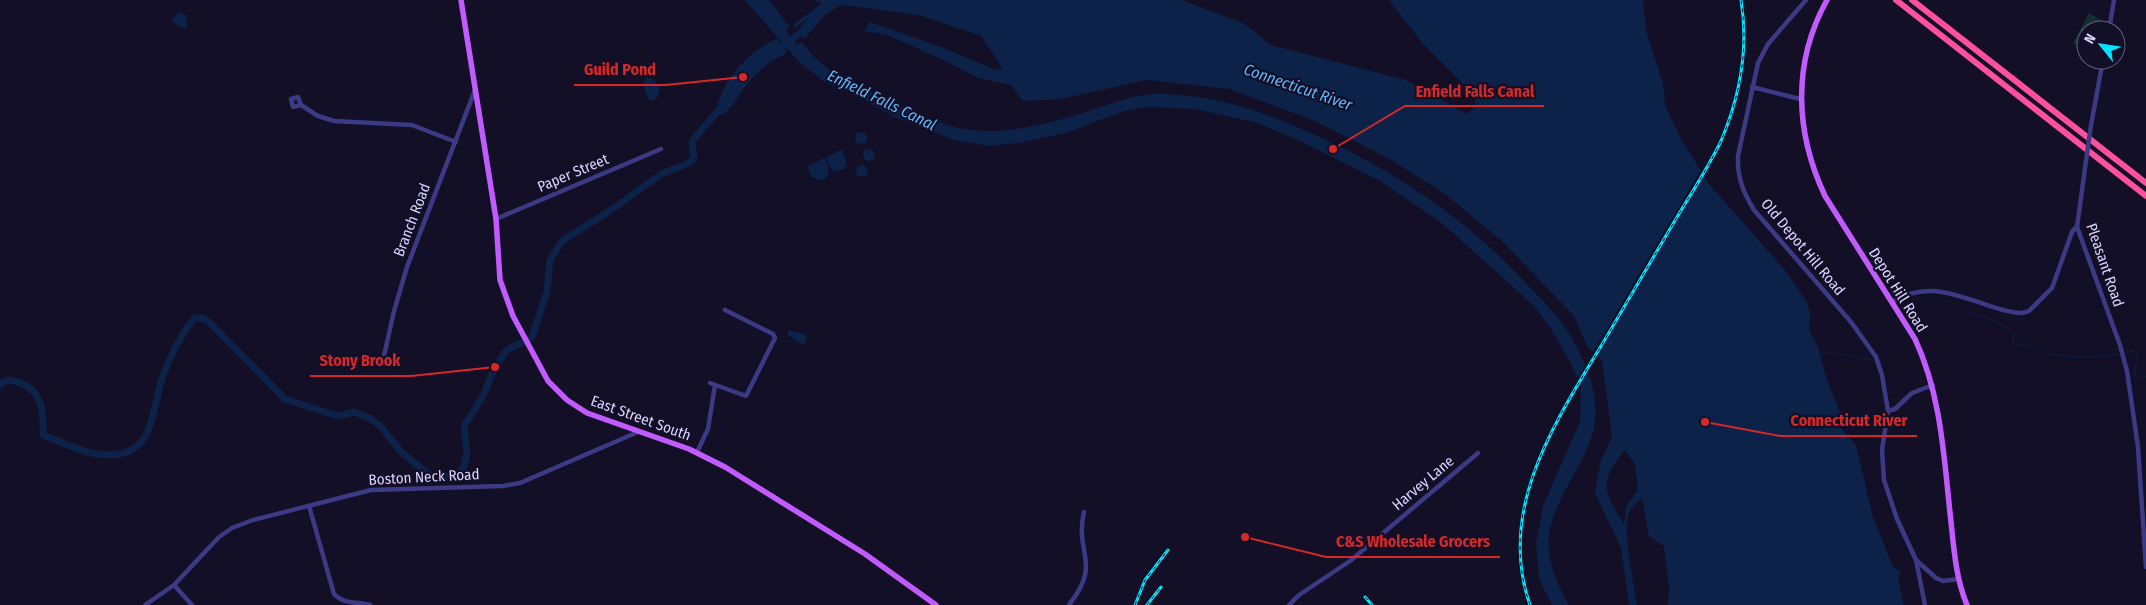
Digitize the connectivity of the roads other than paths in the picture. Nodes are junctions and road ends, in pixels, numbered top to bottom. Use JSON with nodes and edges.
{"nodes":[{"id":1,"x":461,"y":0,"type":"edge"},
{"id":2,"x":1806,"y":0,"type":"edge"},
{"id":3,"x":1827,"y":0,"type":"edge"},
{"id":4,"x":1896,"y":0,"type":"edge"},
{"id":5,"x":1912,"y":0,"type":"edge"},
{"id":6,"x":2114,"y":0,"type":"edge"},
{"id":7,"x":2111,"y":20,"type":"edge"},
{"id":8,"x":2101,"y":70,"type":"edge"},
{"id":9,"x":476,"y":88,"type":"junction"},
{"id":10,"x":1752,"y":88,"type":"junction"},
{"id":11,"x":1800,"y":99,"type":"junction"},
{"id":12,"x":301,"y":105,"type":"dead end"},
{"id":13,"x":456,"y":142,"type":"junction"},
{"id":14,"x":660,"y":149,"type":"dead end"},
{"id":15,"x":2146,"y":183,"type":"edge"},
{"id":16,"x":2146,"y":196,"type":"edge"},
{"id":17,"x":496,"y":219,"type":"junction"},
{"id":18,"x":2077,"y":226,"type":"junction"},
{"id":19,"x":1892,"y":302,"type":"junction"},
{"id":20,"x":725,"y":310,"type":"dead end"},
{"id":21,"x":382,"y":365,"type":"dead end"},
{"id":22,"x":1933,"y":384,"type":"junction"},
{"id":23,"x":1888,"y":412,"type":"junction"},
{"id":24,"x":638,"y":432,"type":"junction"},
{"id":25,"x":697,"y":452,"type":"junction"},
{"id":26,"x":1478,"y":454,"type":"dead end"},
{"id":27,"x":309,"y":506,"type":"junction"},
{"id":28,"x":1084,"y":512,"type":"dead end"},
{"id":29,"x":1916,"y":560,"type":"junction"},
{"id":30,"x":2146,"y":567,"type":"edge"},
{"id":31,"x":1958,"y":579,"type":"junction"},
{"id":32,"x":174,"y":585,"type":"junction"},
{"id":33,"x":145,"y":605,"type":"edge"},
{"id":34,"x":192,"y":605,"type":"edge"},
{"id":35,"x":370,"y":605,"type":"edge"},
{"id":36,"x":936,"y":605,"type":"edge"},
{"id":37,"x":1069,"y":605,"type":"edge"},
{"id":38,"x":1289,"y":605,"type":"edge"},
{"id":39,"x":1925,"y":605,"type":"edge"},
{"id":40,"x":1968,"y":605,"type":"edge"}],
"edges":[{"from":1,"to":9,"type":"main road","name":"East Street South"},
{"from":2,"to":10,"type":"street","name":"Old Depot Hill Road"},
{"from":3,"to":11,"type":"main road","name":"Depot Hill Road"},
{"from":4,"to":16,"type":"highway"},
{"from":5,"to":15,"type":"highway"},
{"from":6,"to":7,"type":"street"},
{"from":8,"to":18,"type":"street","name":"Pleasant Road","bridge":true},
{"from":9,"to":13,"type":"street","name":"Branch Road"},
{"from":9,"to":17,"type":"main road","name":"East Street South"},
{"from":10,"to":11,"type":"street"},
{"from":10,"to":23,"type":"street","name":"Old Depot Hill Road"},
{"from":11,"to":19,"type":"main road","name":"Depot Hill Road"},
{"from":12,"to":13,"type":"street"},
{"from":13,"to":21,"type":"street","name":"Branch Road"},
{"from":14,"to":17,"type":"street","name":"Paper Street"},
{"from":17,"to":24,"type":"main road","name":"East Street South"},
{"from":18,"to":19,"type":"street"},
{"from":18,"to":30,"type":"street","name":"Pleasant Road"},
{"from":19,"to":22,"type":"main road","name":"Depot Hill Road"},
{"from":20,"to":25,"type":"street"},
{"from":22,"to":23,"type":"street"},
{"from":22,"to":31,"type":"main road","name":"Depot Hill Road"},
{"from":23,"to":29,"type":"street","name":"Old Depot Hill Road"},
{"from":24,"to":25,"type":"main road","name":"East Street South"},
{"from":24,"to":27,"type":"street","name":"Boston Neck Road"},
{"from":25,"to":36,"type":"main road","name":"East Street South"},
{"from":26,"to":38,"type":"street","name":"Harvey Lane"},
{"from":27,"to":32,"type":"street","name":"Boston Neck Road"},
{"from":27,"to":35,"type":"street"},
{"from":28,"to":37,"type":"street"},
{"from":29,"to":31,"type":"street","name":"Old Depot Hill Road"},
{"from":29,"to":39,"type":"street"},
{"from":31,"to":40,"type":"main road","name":"Depot Hill Road"},
{"from":32,"to":33,"type":"street","name":"Boston Neck Road"},
{"from":32,"to":34,"type":"street"}]}
